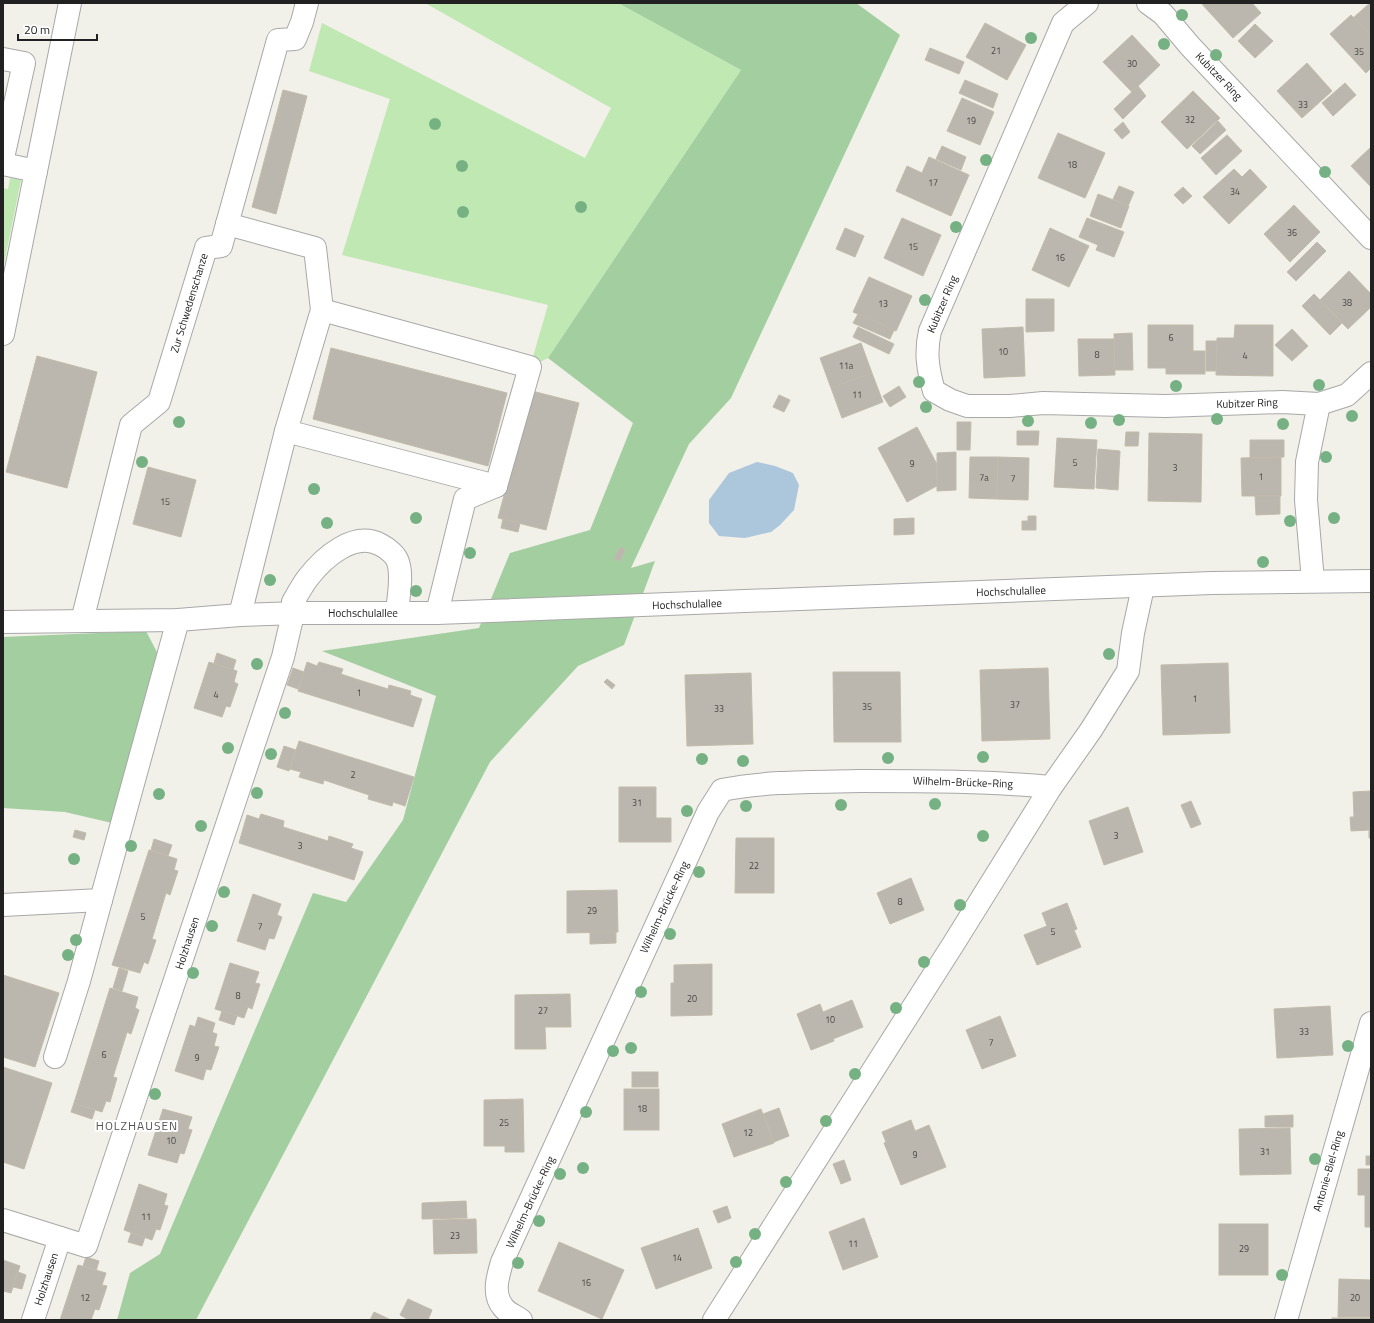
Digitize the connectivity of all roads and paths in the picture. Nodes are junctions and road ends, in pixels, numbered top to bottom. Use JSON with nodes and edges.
{"nodes":[{"id":1,"x":70,"y":3,"type":"edge"},
{"id":2,"x":307,"y":3,"type":"edge"},
{"id":3,"x":1086,"y":3,"type":"edge"},
{"id":4,"x":1148,"y":3,"type":"edge"},
{"id":5,"x":3,"y":59,"type":"edge"},
{"id":6,"x":3,"y":158,"type":"edge"},
{"id":7,"x":3,"y":164,"type":"edge"},
{"id":8,"x":36,"y":170,"type":"junction"},
{"id":9,"x":227,"y":224,"type":"junction"},
{"id":10,"x":1371,"y":238,"type":"edge"},
{"id":11,"x":6,"y":302,"type":"edge"},
{"id":12,"x":322,"y":310,"type":"junction"},
{"id":13,"x":3,"y":334,"type":"edge"},
{"id":14,"x":1371,"y":373,"type":"edge"},
{"id":15,"x":1319,"y":404,"type":"junction"},
{"id":16,"x":286,"y":431,"type":"junction"},
{"id":17,"x":496,"y":486,"type":"junction"},
{"id":18,"x":1313,"y":581,"type":"junction"},
{"id":19,"x":1371,"y":581,"type":"edge"},
{"id":20,"x":1143,"y":587,"type":"junction"},
{"id":21,"x":295,"y":613,"type":"junction"},
{"id":22,"x":397,"y":613,"type":"junction"},
{"id":23,"x":437,"y":613,"type":"junction"},
{"id":24,"x":240,"y":615,"type":"junction"},
{"id":25,"x":178,"y":620,"type":"junction"},
{"id":26,"x":82,"y":621,"type":"junction"},
{"id":27,"x":3,"y":622,"type":"edge"},
{"id":28,"x":1051,"y":787,"type":"junction"},
{"id":29,"x":101,"y":900,"type":"junction"},
{"id":30,"x":3,"y":905,"type":"edge"},
{"id":31,"x":1371,"y":1023,"type":"edge"},
{"id":32,"x":55,"y":1057,"type":"dead end"},
{"id":33,"x":3,"y":1220,"type":"edge"},
{"id":34,"x":60,"y":1238,"type":"junction"},
{"id":35,"x":33,"y":1320,"type":"edge"},
{"id":36,"x":521,"y":1320,"type":"edge"},
{"id":37,"x":714,"y":1320,"type":"edge"},
{"id":38,"x":1286,"y":1320,"type":"edge"}],
"edges":[{"from":1,"to":8,"type":"street"},
{"from":2,"to":9,"type":"street","name":"Zur Schwedenschanze"},
{"from":3,"to":15,"type":"street","name":"Kubitzer Ring"},
{"from":4,"to":10,"type":"street","name":"Kubitzer Ring"},
{"from":5,"to":6,"type":"street"},
{"from":7,"to":8,"type":"street"},
{"from":8,"to":11,"type":"street"},
{"from":9,"to":12,"type":"street"},
{"from":9,"to":26,"type":"street","name":"Zur Schwedenschanze"},
{"from":11,"to":13,"type":"street"},
{"from":12,"to":16,"type":"street"},
{"from":12,"to":17,"type":"street"},
{"from":14,"to":15,"type":"street","name":"Kubitzer Ring"},
{"from":15,"to":18,"type":"street"},
{"from":16,"to":17,"type":"street"},
{"from":16,"to":24,"type":"street"},
{"from":17,"to":23,"type":"street"},
{"from":18,"to":19,"type":"street","name":"Hochschulallee"},
{"from":18,"to":20,"type":"street","name":"Hochschulallee"},
{"from":20,"to":23,"type":"street","name":"Hochschulallee"},
{"from":20,"to":28,"type":"street"},
{"from":21,"to":22,"type":"street","name":"Hochschulallee"},
{"from":21,"to":22,"type":"street"},
{"from":21,"to":24,"type":"street","name":"Hochschulallee"},
{"from":21,"to":34,"type":"street","name":"Holzhausen"},
{"from":22,"to":23,"type":"street","name":"Hochschulallee"},
{"from":24,"to":25,"type":"street","name":"Hochschulallee"},
{"from":25,"to":26,"type":"street","name":"Hochschulallee"},
{"from":25,"to":29,"type":"street"},
{"from":26,"to":27,"type":"street","name":"Hochschulallee"},
{"from":28,"to":36,"type":"street","name":"Wilhelm-Brücke-Ring"},
{"from":28,"to":37,"type":"street"},
{"from":29,"to":30,"type":"street"},
{"from":29,"to":32,"type":"street"},
{"from":31,"to":38,"type":"street","name":"Antonie-Biel-Ring"},
{"from":33,"to":34,"type":"street","name":"Holzhausen"},
{"from":34,"to":35,"type":"street","name":"Holzhausen"}]}
